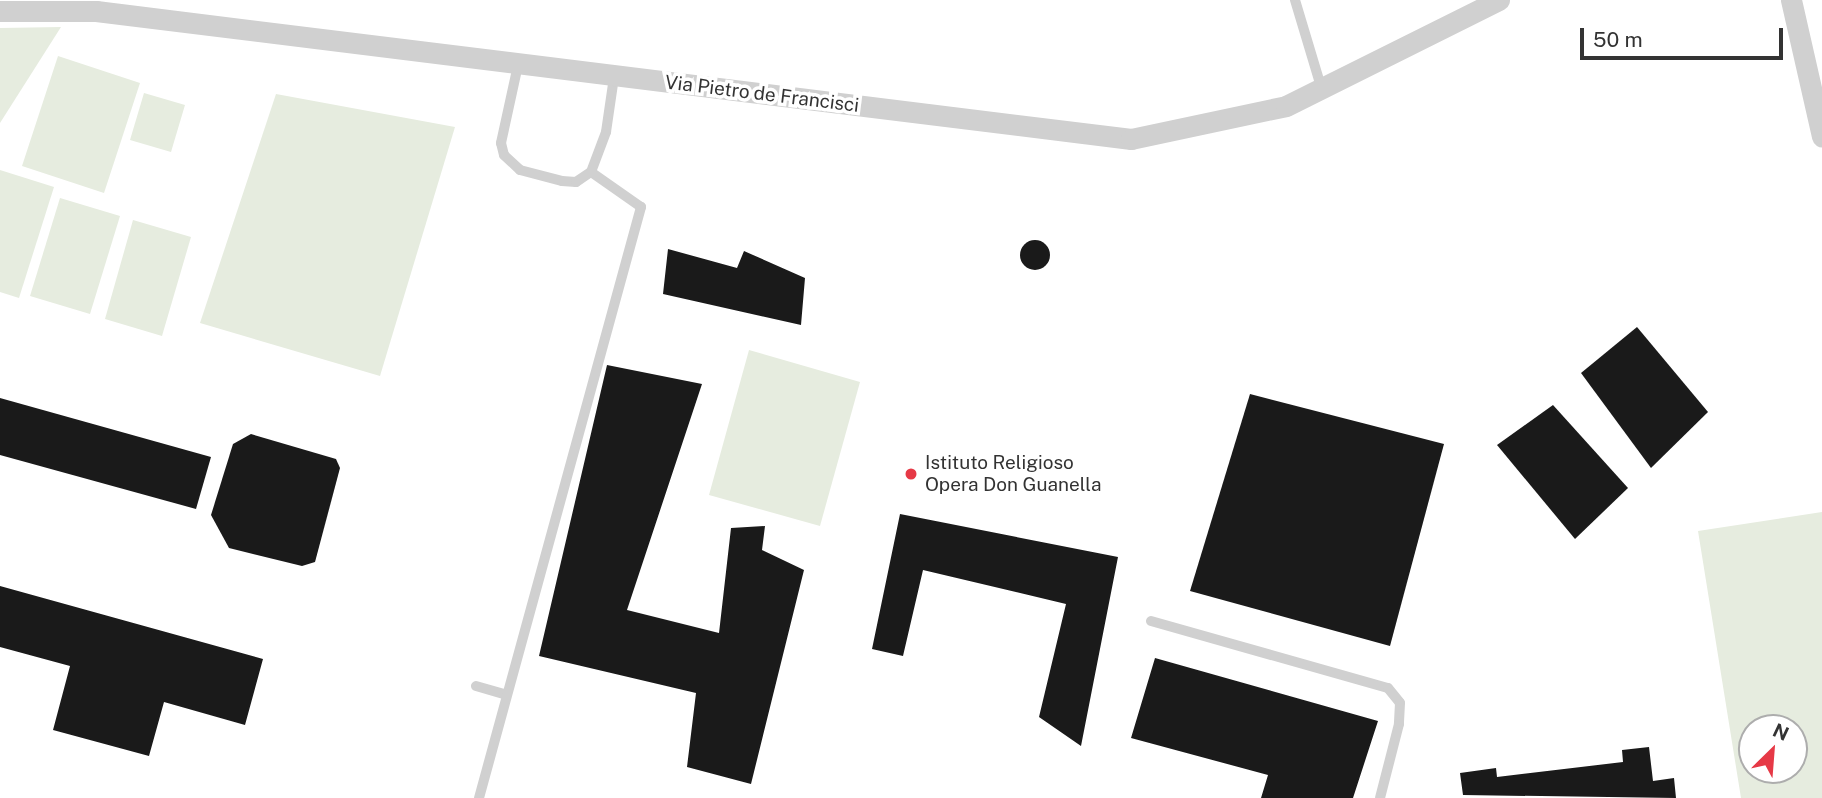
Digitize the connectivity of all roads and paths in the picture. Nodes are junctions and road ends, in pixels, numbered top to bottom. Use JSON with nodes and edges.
{"nodes":[{"id":1,"x":1295,"y":0,"type":"edge"},
{"id":2,"x":1499,"y":0,"type":"edge"},
{"id":3,"x":1791,"y":0,"type":"edge"},
{"id":4,"x":0,"y":11,"type":"edge"},
{"id":5,"x":518,"y":65,"type":"junction"},
{"id":6,"x":614,"y":77,"type":"junction"},
{"id":7,"x":1322,"y":90,"type":"junction"},
{"id":8,"x":1819,"y":107,"type":"edge"},
{"id":9,"x":1822,"y":137,"type":"edge"},
{"id":10,"x":592,"y":172,"type":"junction"},
{"id":11,"x":1151,"y":621,"type":"dead end"},
{"id":12,"x":476,"y":686,"type":"dead end"},
{"id":13,"x":507,"y":695,"type":"junction"},
{"id":14,"x":479,"y":798,"type":"edge"},
{"id":15,"x":1380,"y":798,"type":"edge"}],
"edges":[{"from":1,"to":7,"type":"lane"},
{"from":2,"to":7,"type":"street","name":"Via Pietro de Francisci"},
{"from":3,"to":8,"type":"street"},
{"from":4,"to":5,"type":"street","name":"Via Pietro de Francisci"},
{"from":5,"to":6,"type":"street","name":"Via Pietro de Francisci"},
{"from":5,"to":10,"type":"lane"},
{"from":6,"to":7,"type":"street","name":"Via Pietro de Francisci"},
{"from":6,"to":10,"type":"lane"},
{"from":8,"to":9,"type":"street"},
{"from":10,"to":13,"type":"lane"},
{"from":11,"to":15,"type":"lane"},
{"from":12,"to":13,"type":"lane"},
{"from":13,"to":14,"type":"lane"}]}
